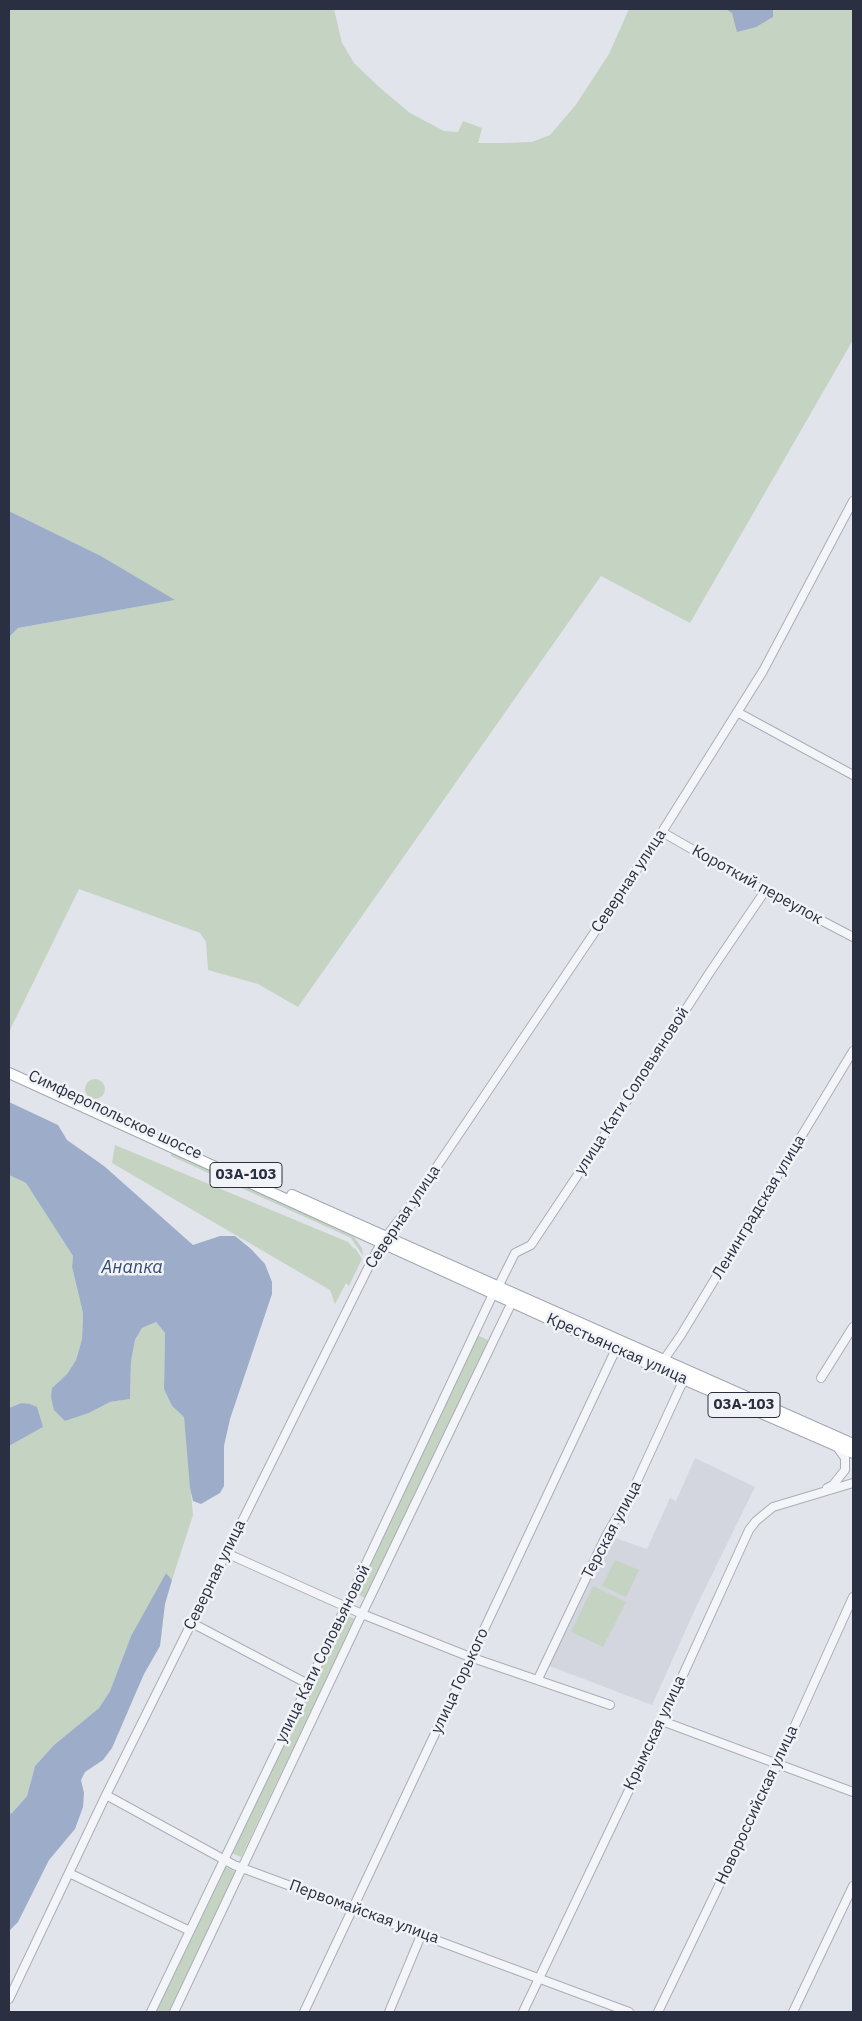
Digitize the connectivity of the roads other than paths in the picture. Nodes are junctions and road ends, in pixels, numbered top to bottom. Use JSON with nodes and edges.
{"nodes":[{"id":1,"x":853,"y":501,"type":"edge"},
{"id":2,"x":737,"y":712,"type":"junction"},
{"id":3,"x":853,"y":775,"type":"edge"},
{"id":4,"x":662,"y":832,"type":"junction"},
{"id":5,"x":765,"y":891,"type":"junction"},
{"id":6,"x":853,"y":937,"type":"edge"},
{"id":7,"x":853,"y":1051,"type":"edge"},
{"id":8,"x":9,"y":1066,"type":"edge"},
{"id":9,"x":9,"y":1073,"type":"edge"},
{"id":10,"x":75,"y":1100,"type":"junction"},
{"id":11,"x":384,"y":1240,"type":"junction"},
{"id":12,"x":496,"y":1290,"type":"junction"},
{"id":13,"x":512,"y":1302,"type":"junction"},
{"id":14,"x":853,"y":1328,"type":"edge"},
{"id":15,"x":616,"y":1349,"type":"junction"},
{"id":16,"x":663,"y":1361,"type":"junction"},
{"id":17,"x":821,"y":1378,"type":"dead end"},
{"id":18,"x":684,"y":1380,"type":"junction"},
{"id":19,"x":832,"y":1443,"type":"junction"},
{"id":20,"x":853,"y":1444,"type":"edge"},
{"id":21,"x":853,"y":1453,"type":"edge"},
{"id":22,"x":853,"y":1484,"type":"edge"},
{"id":23,"x":822,"y":1492,"type":"junction"},
{"id":24,"x":226,"y":1553,"type":"junction"},
{"id":25,"x":853,"y":1597,"type":"edge"},
{"id":26,"x":346,"y":1606,"type":"junction"},
{"id":27,"x":362,"y":1614,"type":"junction"},
{"id":28,"x":192,"y":1623,"type":"junction"},
{"id":29,"x":470,"y":1657,"type":"junction"},
{"id":30,"x":538,"y":1680,"type":"junction"},
{"id":31,"x":308,"y":1684,"type":"junction"},
{"id":32,"x":610,"y":1705,"type":"dead end"},
{"id":33,"x":662,"y":1721,"type":"junction"},
{"id":34,"x":778,"y":1763,"type":"junction"},
{"id":35,"x":853,"y":1792,"type":"edge"},
{"id":36,"x":106,"y":1795,"type":"junction"},
{"id":37,"x":225,"y":1859,"type":"junction"},
{"id":38,"x":242,"y":1868,"type":"junction"},
{"id":39,"x":69,"y":1873,"type":"junction"},
{"id":40,"x":853,"y":1886,"type":"edge"},
{"id":41,"x":354,"y":1909,"type":"junction"},
{"id":42,"x":190,"y":1932,"type":"junction"},
{"id":43,"x":422,"y":1933,"type":"junction"},
{"id":44,"x":540,"y":1978,"type":"junction"},
{"id":45,"x":9,"y":1999,"type":"edge"},
{"id":46,"x":152,"y":2012,"type":"edge"},
{"id":47,"x":174,"y":2012,"type":"edge"},
{"id":48,"x":304,"y":2012,"type":"edge"},
{"id":49,"x":389,"y":2012,"type":"edge"},
{"id":50,"x":523,"y":2012,"type":"edge"},
{"id":51,"x":629,"y":2012,"type":"edge"},
{"id":52,"x":658,"y":2012,"type":"edge"},
{"id":53,"x":793,"y":2012,"type":"edge"}],
"edges":[{"from":1,"to":2,"type":"street","name":"Северная улица"},
{"from":2,"to":3,"type":"street"},
{"from":2,"to":4,"type":"street","name":"Северная улица"},
{"from":4,"to":5,"type":"street","name":"Короткий переулок"},
{"from":4,"to":11,"type":"street","name":"Северная улица"},
{"from":5,"to":6,"type":"street","name":"Короткий переулок"},
{"from":5,"to":12,"type":"street","name":"улица Кати Соловьяновой"},
{"from":7,"to":16,"type":"street","name":"Ленинградская улица"},
{"from":8,"to":10,"type":"main road","name":"Симферопольское шоссе","number":"03А-103"},
{"from":9,"to":10,"type":"main road","name":"Симферопольское шоссе","number":"03А-103"},
{"from":10,"to":11,"type":"main road","name":"Симферопольское шоссе","number":"03А-103"},
{"from":11,"to":12,"type":"main road","name":"Крестьянская улица","number":"03А-103"},
{"from":11,"to":24,"type":"street","name":"Северная улица"},
{"from":12,"to":13,"type":"main road","name":"Крестьянская улица","number":"03А-103"},
{"from":12,"to":16,"type":"main road","name":"Крестьянская улица","number":"03А-103"},
{"from":12,"to":26,"type":"street","name":"улица Кати Соловьяновой"},
{"from":13,"to":15,"type":"main road","name":"Крестьянская улица","number":"03А-103"},
{"from":13,"to":27,"type":"street","name":"улица Кати Соловьяновой"},
{"from":14,"to":17,"type":"street"},
{"from":15,"to":18,"type":"main road","name":"Крестьянская улица","number":"03А-103"},
{"from":15,"to":29,"type":"street","name":"улица Горького"},
{"from":16,"to":20,"type":"main road","name":"Крестьянская улица","number":"03А-103"},
{"from":18,"to":19,"type":"main road","name":"Крестьянская улица","number":"03А-103"},
{"from":18,"to":30,"type":"street","name":"Терская улица"},
{"from":19,"to":21,"type":"main road","name":"Крестьянская улица","number":"03А-103"},
{"from":19,"to":23,"type":"street","name":"Крымская улица"},
{"from":22,"to":23,"type":"street","name":"Крымская улица"},
{"from":23,"to":33,"type":"street","name":"Крымская улица"},
{"from":24,"to":26,"type":"street"},
{"from":24,"to":28,"type":"street","name":"Северная улица"},
{"from":25,"to":34,"type":"street","name":"Новороссийская улица"},
{"from":26,"to":27,"type":"street"},
{"from":26,"to":31,"type":"street","name":"улица Кати Соловьяновой"},
{"from":27,"to":29,"type":"street"},
{"from":27,"to":38,"type":"street","name":"улица Кати Соловьяновой"},
{"from":28,"to":31,"type":"street"},
{"from":28,"to":36,"type":"street","name":"Северная улица"},
{"from":29,"to":30,"type":"street"},
{"from":29,"to":41,"type":"street","name":"улица Горького"},
{"from":30,"to":32,"type":"street"},
{"from":31,"to":37,"type":"street","name":"улица Кати Соловьяновой"},
{"from":33,"to":34,"type":"street"},
{"from":33,"to":44,"type":"street","name":"Крымская улица"},
{"from":34,"to":35,"type":"street"},
{"from":34,"to":52,"type":"street","name":"Новороссийская улица"},
{"from":36,"to":37,"type":"street","name":"Первомайская улица"},
{"from":36,"to":39,"type":"street","name":"Северная улица"},
{"from":37,"to":38,"type":"street","name":"Первомайская улица"},
{"from":37,"to":42,"type":"street","name":"улица Кати Соловьяновой"},
{"from":38,"to":41,"type":"street","name":"Первомайская улица"},
{"from":38,"to":47,"type":"street","name":"улица Кати Соловьяновой"},
{"from":39,"to":42,"type":"street"},
{"from":39,"to":45,"type":"street","name":"Северная улица"},
{"from":40,"to":53,"type":"street"},
{"from":41,"to":43,"type":"street","name":"Первомайская улица"},
{"from":41,"to":48,"type":"street","name":"улица Горького"},
{"from":42,"to":46,"type":"street","name":"улица Кати Соловьяновой"},
{"from":43,"to":44,"type":"street","name":"Первомайская улица"},
{"from":43,"to":49,"type":"street"},
{"from":44,"to":50,"type":"street","name":"Крымская улица"},
{"from":44,"to":51,"type":"street","name":"Первомайская улица"}]}
